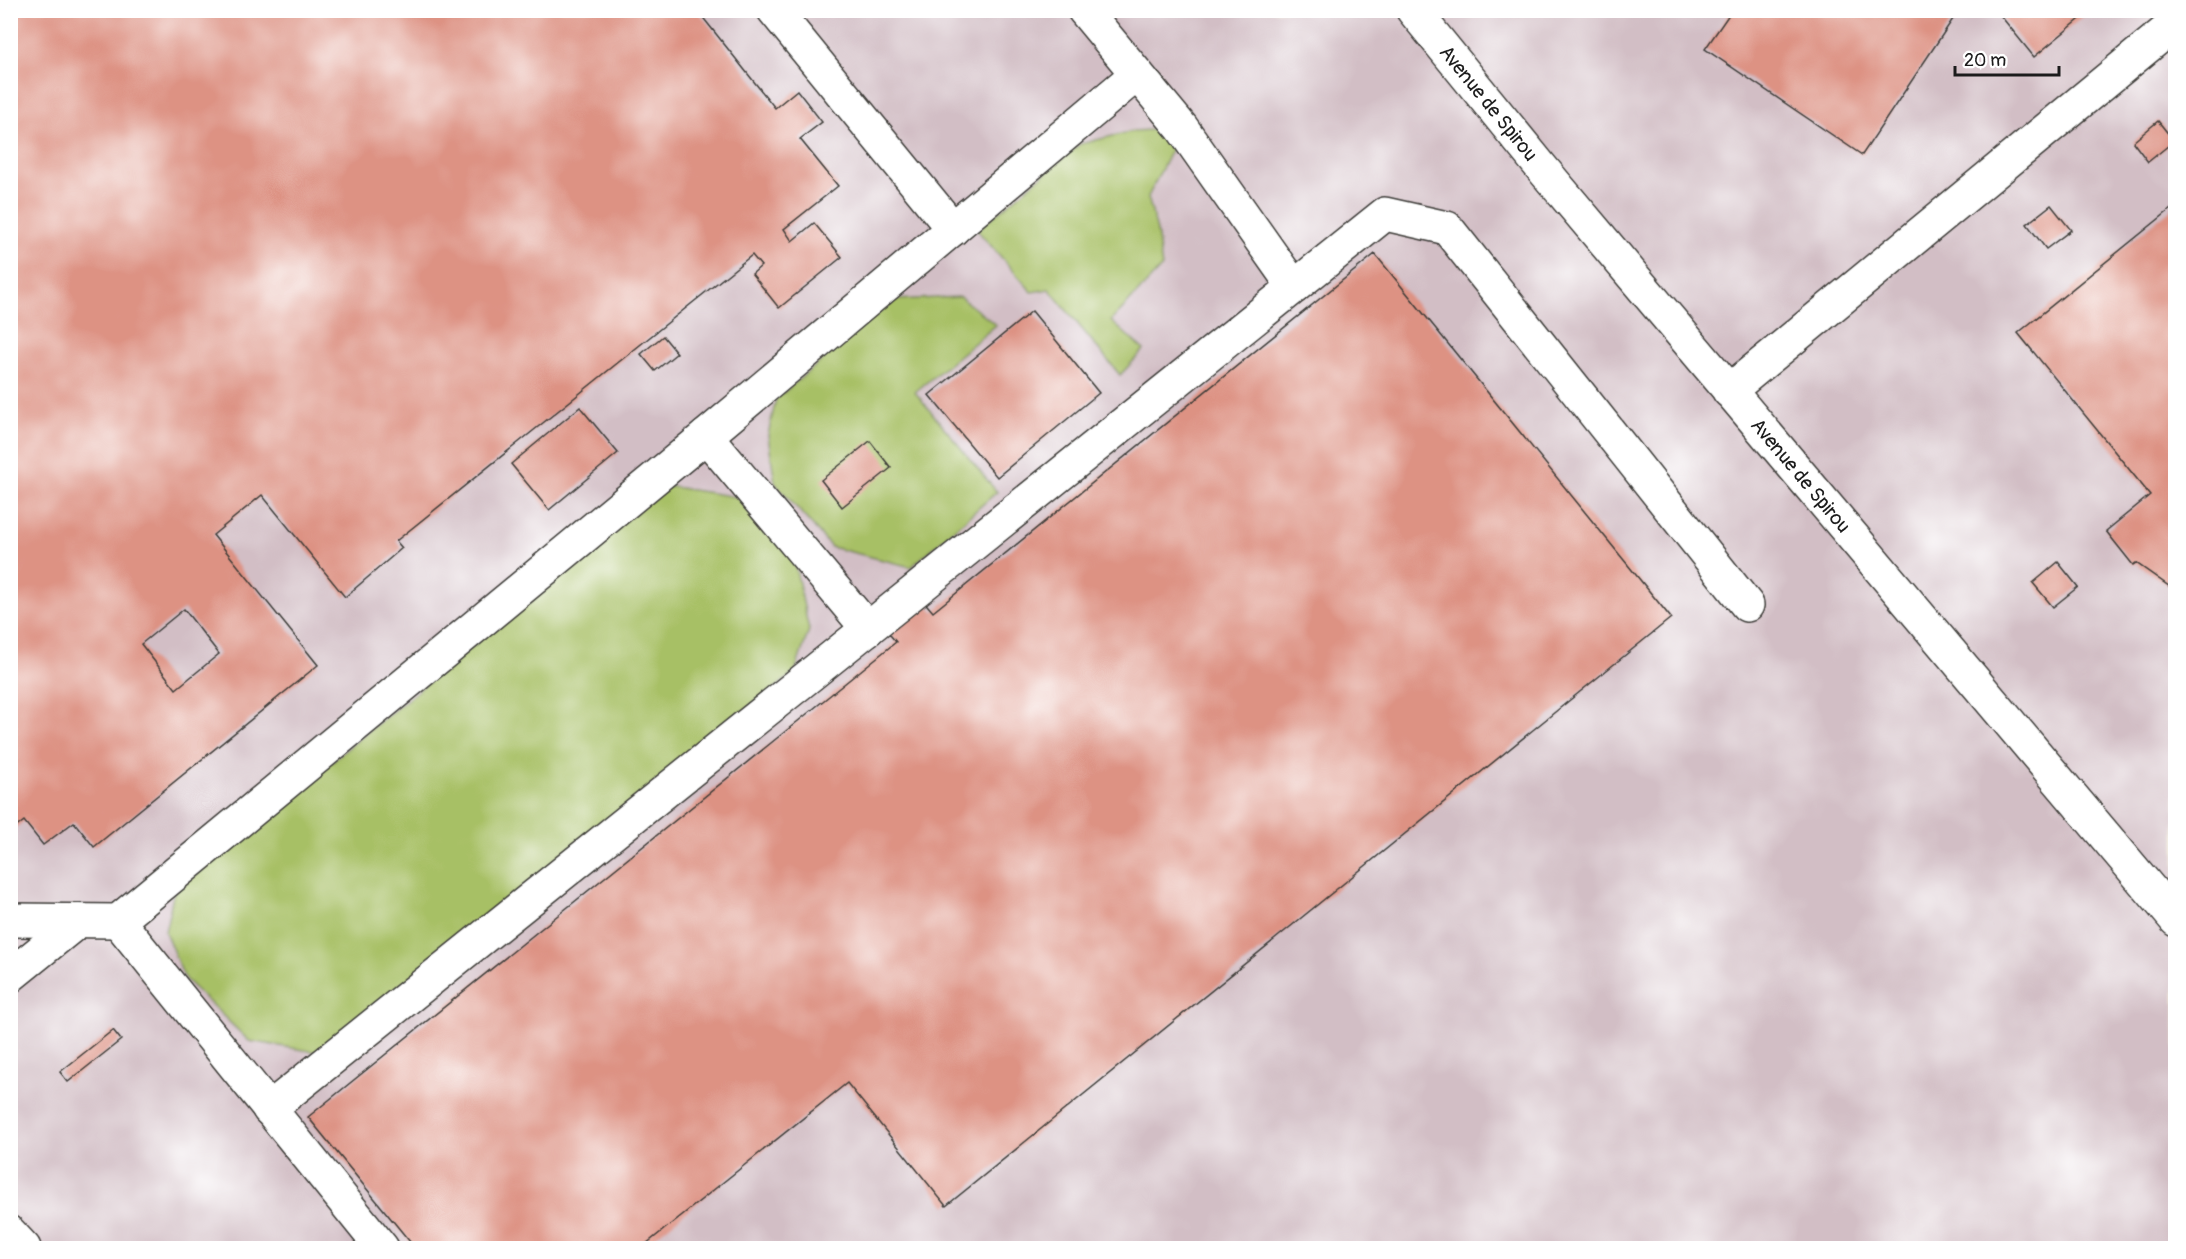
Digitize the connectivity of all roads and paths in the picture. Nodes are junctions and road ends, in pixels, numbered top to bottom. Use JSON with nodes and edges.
{"nodes":[{"id":1,"x":774,"y":10,"type":"edge"},
{"id":2,"x":1084,"y":10,"type":"edge"},
{"id":3,"x":1422,"y":17,"type":"edge"},
{"id":4,"x":2175,"y":23,"type":"edge"},
{"id":5,"x":1137,"y":74,"type":"junction"},
{"id":6,"x":953,"y":229,"type":"junction"},
{"id":7,"x":1294,"y":287,"type":"junction"},
{"id":8,"x":1729,"y":391,"type":"junction"},
{"id":9,"x":706,"y":436,"type":"junction"},
{"id":10,"x":1747,"y":605,"type":"dead end"},
{"id":11,"x":868,"y":629,"type":"junction"},
{"id":12,"x":10,"y":920,"type":"edge"},
{"id":13,"x":2175,"y":920,"type":"edge"},
{"id":14,"x":78,"y":921,"type":"junction"},
{"id":15,"x":118,"y":921,"type":"junction"},
{"id":16,"x":10,"y":976,"type":"edge"},
{"id":17,"x":270,"y":1109,"type":"junction"},
{"id":18,"x":10,"y":1233,"type":"edge"},
{"id":19,"x":24,"y":1248,"type":"edge"},
{"id":20,"x":382,"y":1248,"type":"edge"}],
"edges":[{"from":1,"to":6,"type":"street"},
{"from":2,"to":5,"type":"street"},
{"from":3,"to":8,"type":"street","name":"Avenue de Spirou"},
{"from":4,"to":8,"type":"street"},
{"from":5,"to":6,"type":"street"},
{"from":5,"to":7,"type":"street"},
{"from":6,"to":9,"type":"street"},
{"from":7,"to":10,"type":"street"},
{"from":7,"to":11,"type":"street"},
{"from":8,"to":13,"type":"street","name":"Avenue de Spirou"},
{"from":9,"to":11,"type":"street"},
{"from":9,"to":15,"type":"street"},
{"from":11,"to":17,"type":"street"},
{"from":12,"to":14,"type":"street"},
{"from":14,"to":15,"type":"street"},
{"from":14,"to":16,"type":"street"},
{"from":15,"to":17,"type":"street"},
{"from":17,"to":20,"type":"street"},
{"from":18,"to":19,"type":"street"}]}
